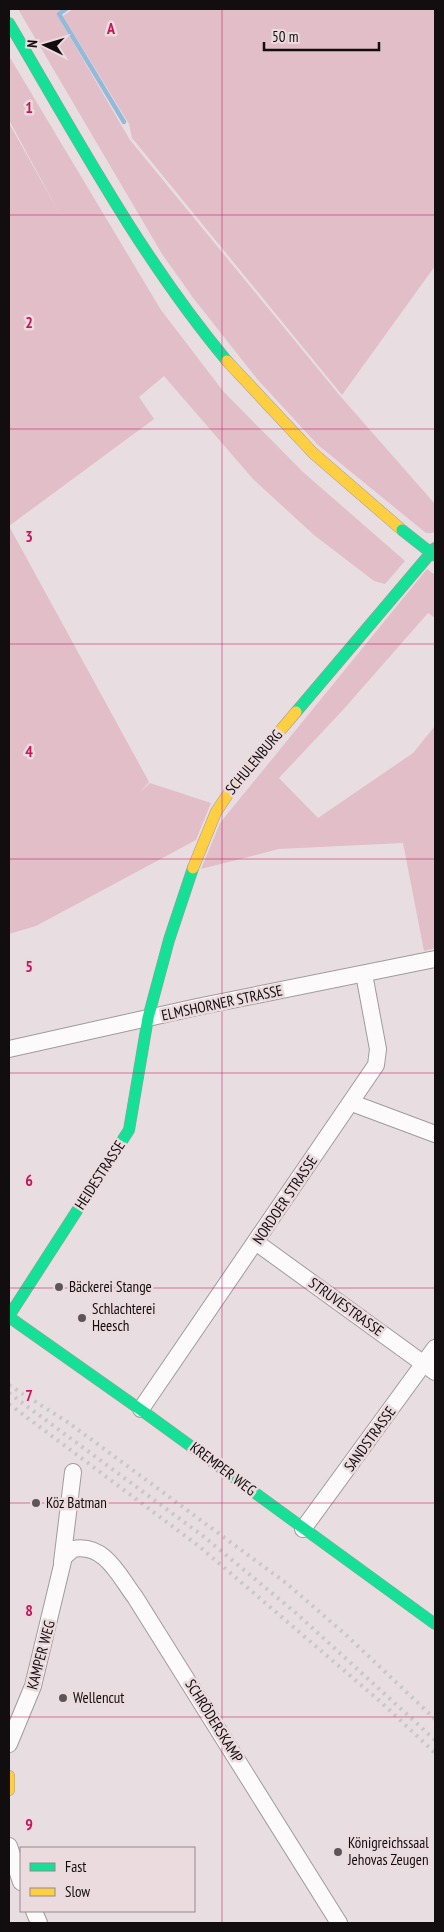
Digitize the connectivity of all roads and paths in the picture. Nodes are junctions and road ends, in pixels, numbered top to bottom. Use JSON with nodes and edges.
{"nodes":[{"id":1,"x":9,"y":22,"type":"edge"},
{"id":2,"x":435,"y":548,"type":"edge"},
{"id":3,"x":435,"y":556,"type":"edge"},
{"id":4,"x":435,"y":959,"type":"edge"},
{"id":5,"x":364,"y":974,"type":"junction"},
{"id":6,"x":148,"y":1018,"type":"junction"},
{"id":7,"x":9,"y":1049,"type":"edge"},
{"id":8,"x":352,"y":1103,"type":"junction"},
{"id":9,"x":435,"y":1134,"type":"edge"},
{"id":10,"x":256,"y":1242,"type":"junction"},
{"id":11,"x":9,"y":1316,"type":"edge"},
{"id":12,"x":435,"y":1348,"type":"edge"},
{"id":13,"x":430,"y":1368,"type":"edge"},
{"id":14,"x":141,"y":1409,"type":"junction"},
{"id":15,"x":74,"y":1472,"type":"dead end"},
{"id":16,"x":303,"y":1529,"type":"junction"},
{"id":17,"x":65,"y":1557,"type":"junction"},
{"id":18,"x":435,"y":1624,"type":"edge"},
{"id":19,"x":9,"y":1744,"type":"edge"},
{"id":20,"x":9,"y":1776,"type":"edge"},
{"id":21,"x":9,"y":1790,"type":"edge"},
{"id":22,"x":9,"y":1846,"type":"edge"},
{"id":23,"x":20,"y":1879,"type":"edge"},
{"id":24,"x":338,"y":1923,"type":"edge"}],
"edges":[{"from":1,"to":3,"type":"street","bridge":true},
{"from":2,"to":6,"type":"street","name":"SCHULENBURG"},
{"from":4,"to":5,"type":"street","name":"ELMSHORNER STRASSE"},
{"from":5,"to":6,"type":"street","name":"ELMSHORNER STRASSE"},
{"from":5,"to":8,"type":"street","name":"NORDOER STRASSE"},
{"from":6,"to":7,"type":"street","name":"ELMSHORNER STRASSE"},
{"from":6,"to":11,"type":"street","name":"HEIDESTRASSE"},
{"from":8,"to":9,"type":"street"},
{"from":8,"to":10,"type":"street","name":"NORDOER STRASSE"},
{"from":10,"to":13,"type":"street","name":"STRUVESTRASSE"},
{"from":10,"to":14,"type":"street","name":"NORDOER STRASSE"},
{"from":11,"to":14,"type":"street","name":"KREMPER WEG"},
{"from":12,"to":13,"type":"street","name":"SANDSTRASSE"},
{"from":13,"to":16,"type":"street","name":"SANDSTRASSE"},
{"from":14,"to":16,"type":"street","name":"KREMPER WEG"},
{"from":15,"to":17,"type":"street","name":"KAMPER WEG"},
{"from":16,"to":18,"type":"street","name":"KREMPER WEG"},
{"from":17,"to":19,"type":"street","name":"KAMPER WEG"},
{"from":17,"to":24,"type":"street","name":"SCHRÖDERSKAMP"},
{"from":20,"to":21,"type":"street"},
{"from":22,"to":23,"type":"street"}]}
